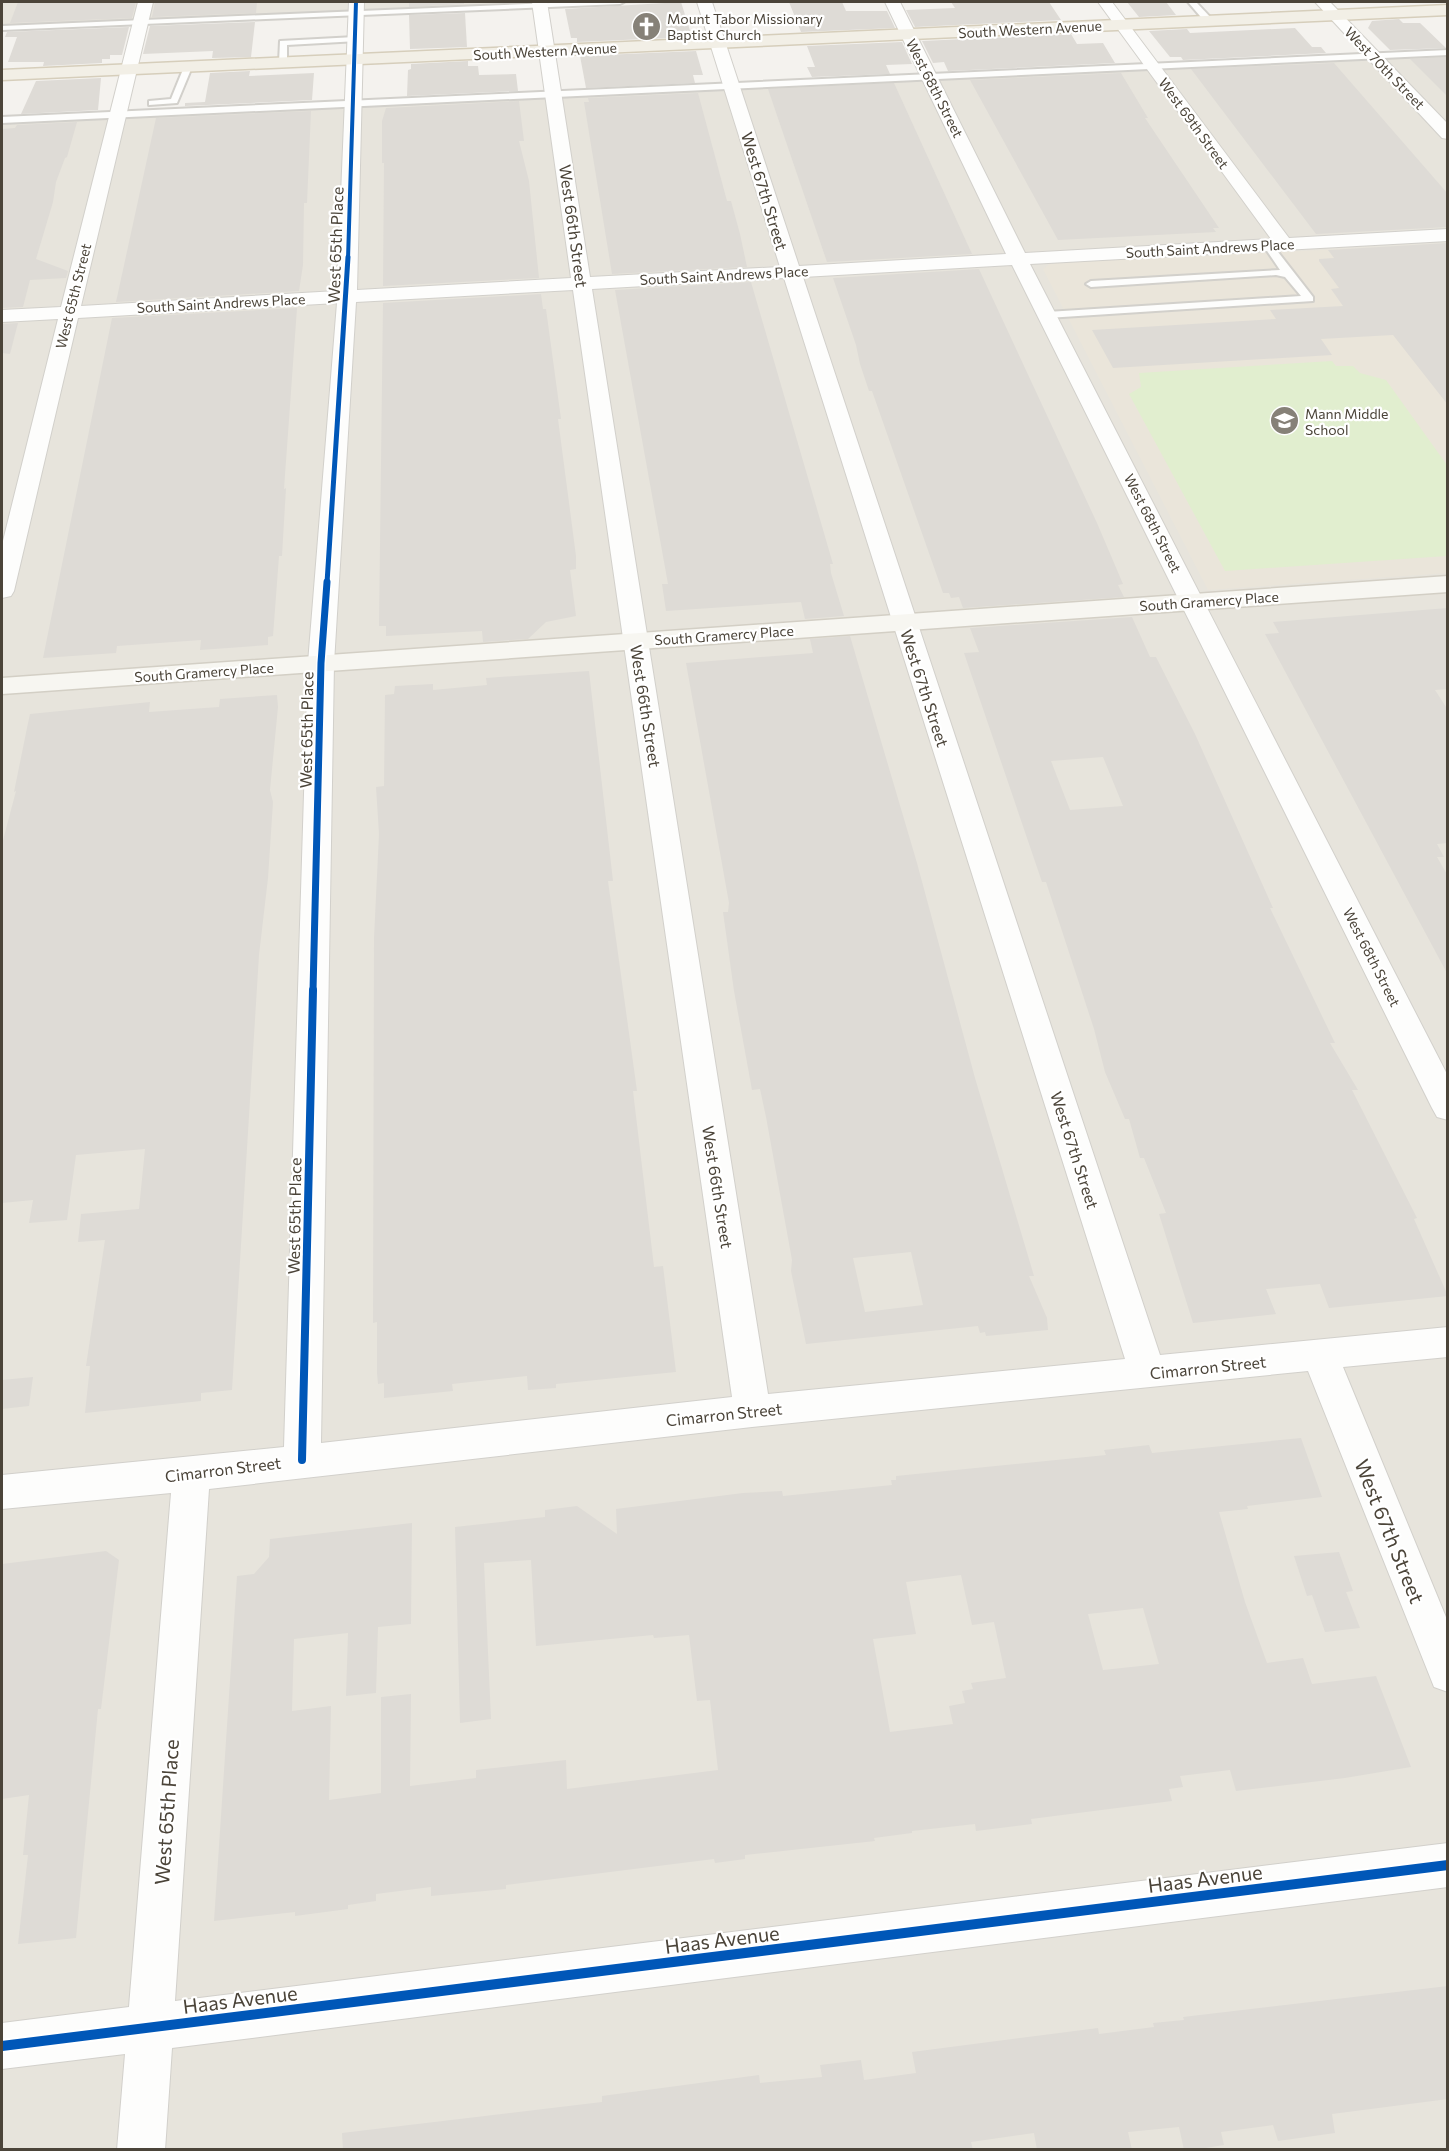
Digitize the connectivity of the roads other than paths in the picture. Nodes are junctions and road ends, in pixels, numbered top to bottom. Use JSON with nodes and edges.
{"nodes":[{"id":1,"x":145,"y":2,"type":"edge"},
{"id":2,"x":620,"y":2,"type":"edge"},
{"id":3,"x":704,"y":2,"type":"edge"},
{"id":4,"x":892,"y":2,"type":"edge"},
{"id":5,"x":1105,"y":2,"type":"edge"},
{"id":6,"x":1192,"y":2,"type":"edge"},
{"id":7,"x":1322,"y":2,"type":"edge"},
{"id":8,"x":539,"y":3,"type":"edge"},
{"id":9,"x":356,"y":7,"type":"edge"},
{"id":10,"x":1448,"y":10,"type":"edge"},
{"id":11,"x":1335,"y":15,"type":"junction"},
{"id":12,"x":140,"y":21,"type":"junction"},
{"id":13,"x":1209,"y":21,"type":"junction"},
{"id":14,"x":1122,"y":24,"type":"junction"},
{"id":15,"x":2,"y":28,"type":"edge"},
{"id":16,"x":908,"y":34,"type":"junction"},
{"id":17,"x":719,"y":43,"type":"junction"},
{"id":18,"x":355,"y":50,"type":"junction"},
{"id":19,"x":548,"y":51,"type":"junction"},
{"id":20,"x":1448,"y":52,"type":"edge"},
{"id":21,"x":1373,"y":56,"type":"junction"},
{"id":22,"x":1152,"y":66,"type":"junction"},
{"id":23,"x":188,"y":67,"type":"junction"},
{"id":24,"x":130,"y":70,"type":"junction"},
{"id":25,"x":2,"y":75,"type":"edge"},
{"id":26,"x":931,"y":76,"type":"junction"},
{"id":27,"x":732,"y":86,"type":"junction"},
{"id":28,"x":555,"y":94,"type":"junction"},
{"id":29,"x":354,"y":103,"type":"junction"},
{"id":30,"x":120,"y":109,"type":"junction"},
{"id":31,"x":2,"y":120,"type":"edge"},
{"id":32,"x":1448,"y":134,"type":"edge"},
{"id":33,"x":1448,"y":235,"type":"edge"},
{"id":34,"x":1276,"y":245,"type":"junction"},
{"id":35,"x":1018,"y":259,"type":"junction"},
{"id":36,"x":790,"y":272,"type":"junction"},
{"id":37,"x":1289,"y":275,"type":"junction"},
{"id":38,"x":582,"y":282,"type":"junction"},
{"id":39,"x":1090,"y":284,"type":"dead end"},
{"id":40,"x":347,"y":296,"type":"junction"},
{"id":41,"x":68,"y":312,"type":"junction"},
{"id":42,"x":1047,"y":315,"type":"junction"},
{"id":43,"x":2,"y":316,"type":"edge"},
{"id":44,"x":1448,"y":584,"type":"edge"},
{"id":45,"x":2,"y":591,"type":"edge"},
{"id":46,"x":1193,"y":602,"type":"junction"},
{"id":47,"x":904,"y":622,"type":"junction"},
{"id":48,"x":636,"y":641,"type":"junction"},
{"id":49,"x":321,"y":663,"type":"junction"},
{"id":50,"x":2,"y":686,"type":"edge"},
{"id":51,"x":1448,"y":1108,"type":"edge"},
{"id":52,"x":1448,"y":1342,"type":"edge"},
{"id":53,"x":1320,"y":1355,"type":"junction"},
{"id":54,"x":1148,"y":1373,"type":"junction"},
{"id":55,"x":752,"y":1411,"type":"junction"},
{"id":56,"x":302,"y":1460,"type":"junction"},
{"id":57,"x":191,"y":1474,"type":"junction"},
{"id":58,"x":2,"y":1492,"type":"edge"},
{"id":59,"x":1448,"y":1673,"type":"edge"},
{"id":60,"x":1448,"y":1865,"type":"edge"},
{"id":61,"x":150,"y":2027,"type":"junction"},
{"id":62,"x":2,"y":2046,"type":"edge"},
{"id":63,"x":141,"y":2150,"type":"edge"}],
"edges":[{"from":1,"to":12,"type":"street","name":"West 65th Street"},
{"from":2,"to":8,"type":"lane"},
{"from":3,"to":17,"type":"street","name":"West 67th Street"},
{"from":4,"to":16,"type":"street","name":"West 68th Street"},
{"from":5,"to":14,"type":"street","name":"West 69th Street"},
{"from":6,"to":13,"type":"lane"},
{"from":7,"to":11,"type":"street","name":"West 70th Street"},
{"from":8,"to":9,"type":"lane"},
{"from":8,"to":19,"type":"street","name":"West 66th Street"},
{"from":9,"to":12,"type":"lane"},
{"from":9,"to":18,"type":"street","name":"West 65th Place"},
{"from":10,"to":11,"type":"main road","name":"South Western Avenue"},
{"from":11,"to":13,"type":"main road","name":"South Western Avenue"},
{"from":11,"to":21,"type":"street","name":"West 70th Street"},
{"from":12,"to":15,"type":"lane"},
{"from":12,"to":24,"type":"street","name":"West 65th Street"},
{"from":13,"to":14,"type":"main road","name":"South Western Avenue"},
{"from":14,"to":16,"type":"main road","name":"South Western Avenue"},
{"from":14,"to":22,"type":"street","name":"West 69th Street"},
{"from":16,"to":17,"type":"main road","name":"South Western Avenue"},
{"from":16,"to":26,"type":"street","name":"West 68th Street"},
{"from":17,"to":19,"type":"main road","name":"South Western Avenue"},
{"from":17,"to":27,"type":"street","name":"West 67th Street"},
{"from":18,"to":19,"type":"main road","name":"South Western Avenue"},
{"from":18,"to":23,"type":"main road","name":"South Western Avenue"},
{"from":18,"to":29,"type":"street","name":"West 65th Place"},
{"from":19,"to":28,"type":"street","name":"West 66th Street"},
{"from":20,"to":21,"type":"lane"},
{"from":21,"to":22,"type":"lane"},
{"from":21,"to":32,"type":"street","name":"West 70th Street"},
{"from":22,"to":26,"type":"lane"},
{"from":22,"to":34,"type":"street","name":"West 69th Street"},
{"from":23,"to":24,"type":"main road","name":"South Western Avenue"},
{"from":23,"to":30,"type":"lane"},
{"from":24,"to":25,"type":"main road","name":"South Western Avenue"},
{"from":24,"to":30,"type":"street","name":"West 65th Street"},
{"from":26,"to":27,"type":"lane"},
{"from":26,"to":35,"type":"street","name":"West 68th Street"},
{"from":27,"to":28,"type":"lane"},
{"from":27,"to":36,"type":"street","name":"West 67th Street"},
{"from":28,"to":29,"type":"lane"},
{"from":28,"to":38,"type":"street","name":"West 66th Street"},
{"from":29,"to":30,"type":"lane"},
{"from":29,"to":40,"type":"street","name":"West 65th Place"},
{"from":30,"to":31,"type":"lane"},
{"from":30,"to":41,"type":"street","name":"West 65th Street"},
{"from":33,"to":34,"type":"street","name":"South Saint Andrews Place"},
{"from":34,"to":35,"type":"street","name":"South Saint Andrews Place"},
{"from":34,"to":37,"type":"lane"},
{"from":35,"to":36,"type":"street","name":"South Saint Andrews Place"},
{"from":35,"to":42,"type":"street","name":"West 68th Street"},
{"from":36,"to":38,"type":"street","name":"South Saint Andrews Place"},
{"from":36,"to":47,"type":"street","name":"West 67th Street"},
{"from":37,"to":39,"type":"lane"},
{"from":37,"to":42,"type":"lane"},
{"from":38,"to":40,"type":"street","name":"South Saint Andrews Place"},
{"from":38,"to":48,"type":"street","name":"West 66th Street"},
{"from":40,"to":41,"type":"street","name":"South Saint Andrews Place"},
{"from":40,"to":49,"type":"street","name":"West 65th Place"},
{"from":41,"to":43,"type":"street","name":"South Saint Andrews Place"},
{"from":41,"to":45,"type":"street","name":"West 65th Street"},
{"from":42,"to":46,"type":"street","name":"West 68th Street"},
{"from":44,"to":46,"type":"street","name":"South Gramercy Place"},
{"from":46,"to":47,"type":"street","name":"South Gramercy Place"},
{"from":46,"to":51,"type":"street","name":"West 68th Street"},
{"from":47,"to":48,"type":"street","name":"South Gramercy Place"},
{"from":47,"to":54,"type":"street","name":"West 67th Street"},
{"from":48,"to":49,"type":"street","name":"South Gramercy Place"},
{"from":48,"to":55,"type":"street","name":"West 66th Street"},
{"from":49,"to":50,"type":"street","name":"South Gramercy Place"},
{"from":49,"to":56,"type":"street","name":"West 65th Place"},
{"from":52,"to":53,"type":"street","name":"Cimarron Street"},
{"from":53,"to":54,"type":"street","name":"Cimarron Street"},
{"from":53,"to":59,"type":"street","name":"West 67th Street"},
{"from":54,"to":55,"type":"street","name":"Cimarron Street"},
{"from":55,"to":56,"type":"street","name":"Cimarron Street"},
{"from":56,"to":57,"type":"street","name":"Cimarron Street"},
{"from":57,"to":58,"type":"street","name":"Cimarron Street"},
{"from":57,"to":61,"type":"street","name":"West 65th Place"},
{"from":60,"to":61,"type":"street","name":"Haas Avenue"},
{"from":61,"to":62,"type":"street","name":"Haas Avenue"},
{"from":61,"to":63,"type":"street","name":"West 65th Place"}]}
